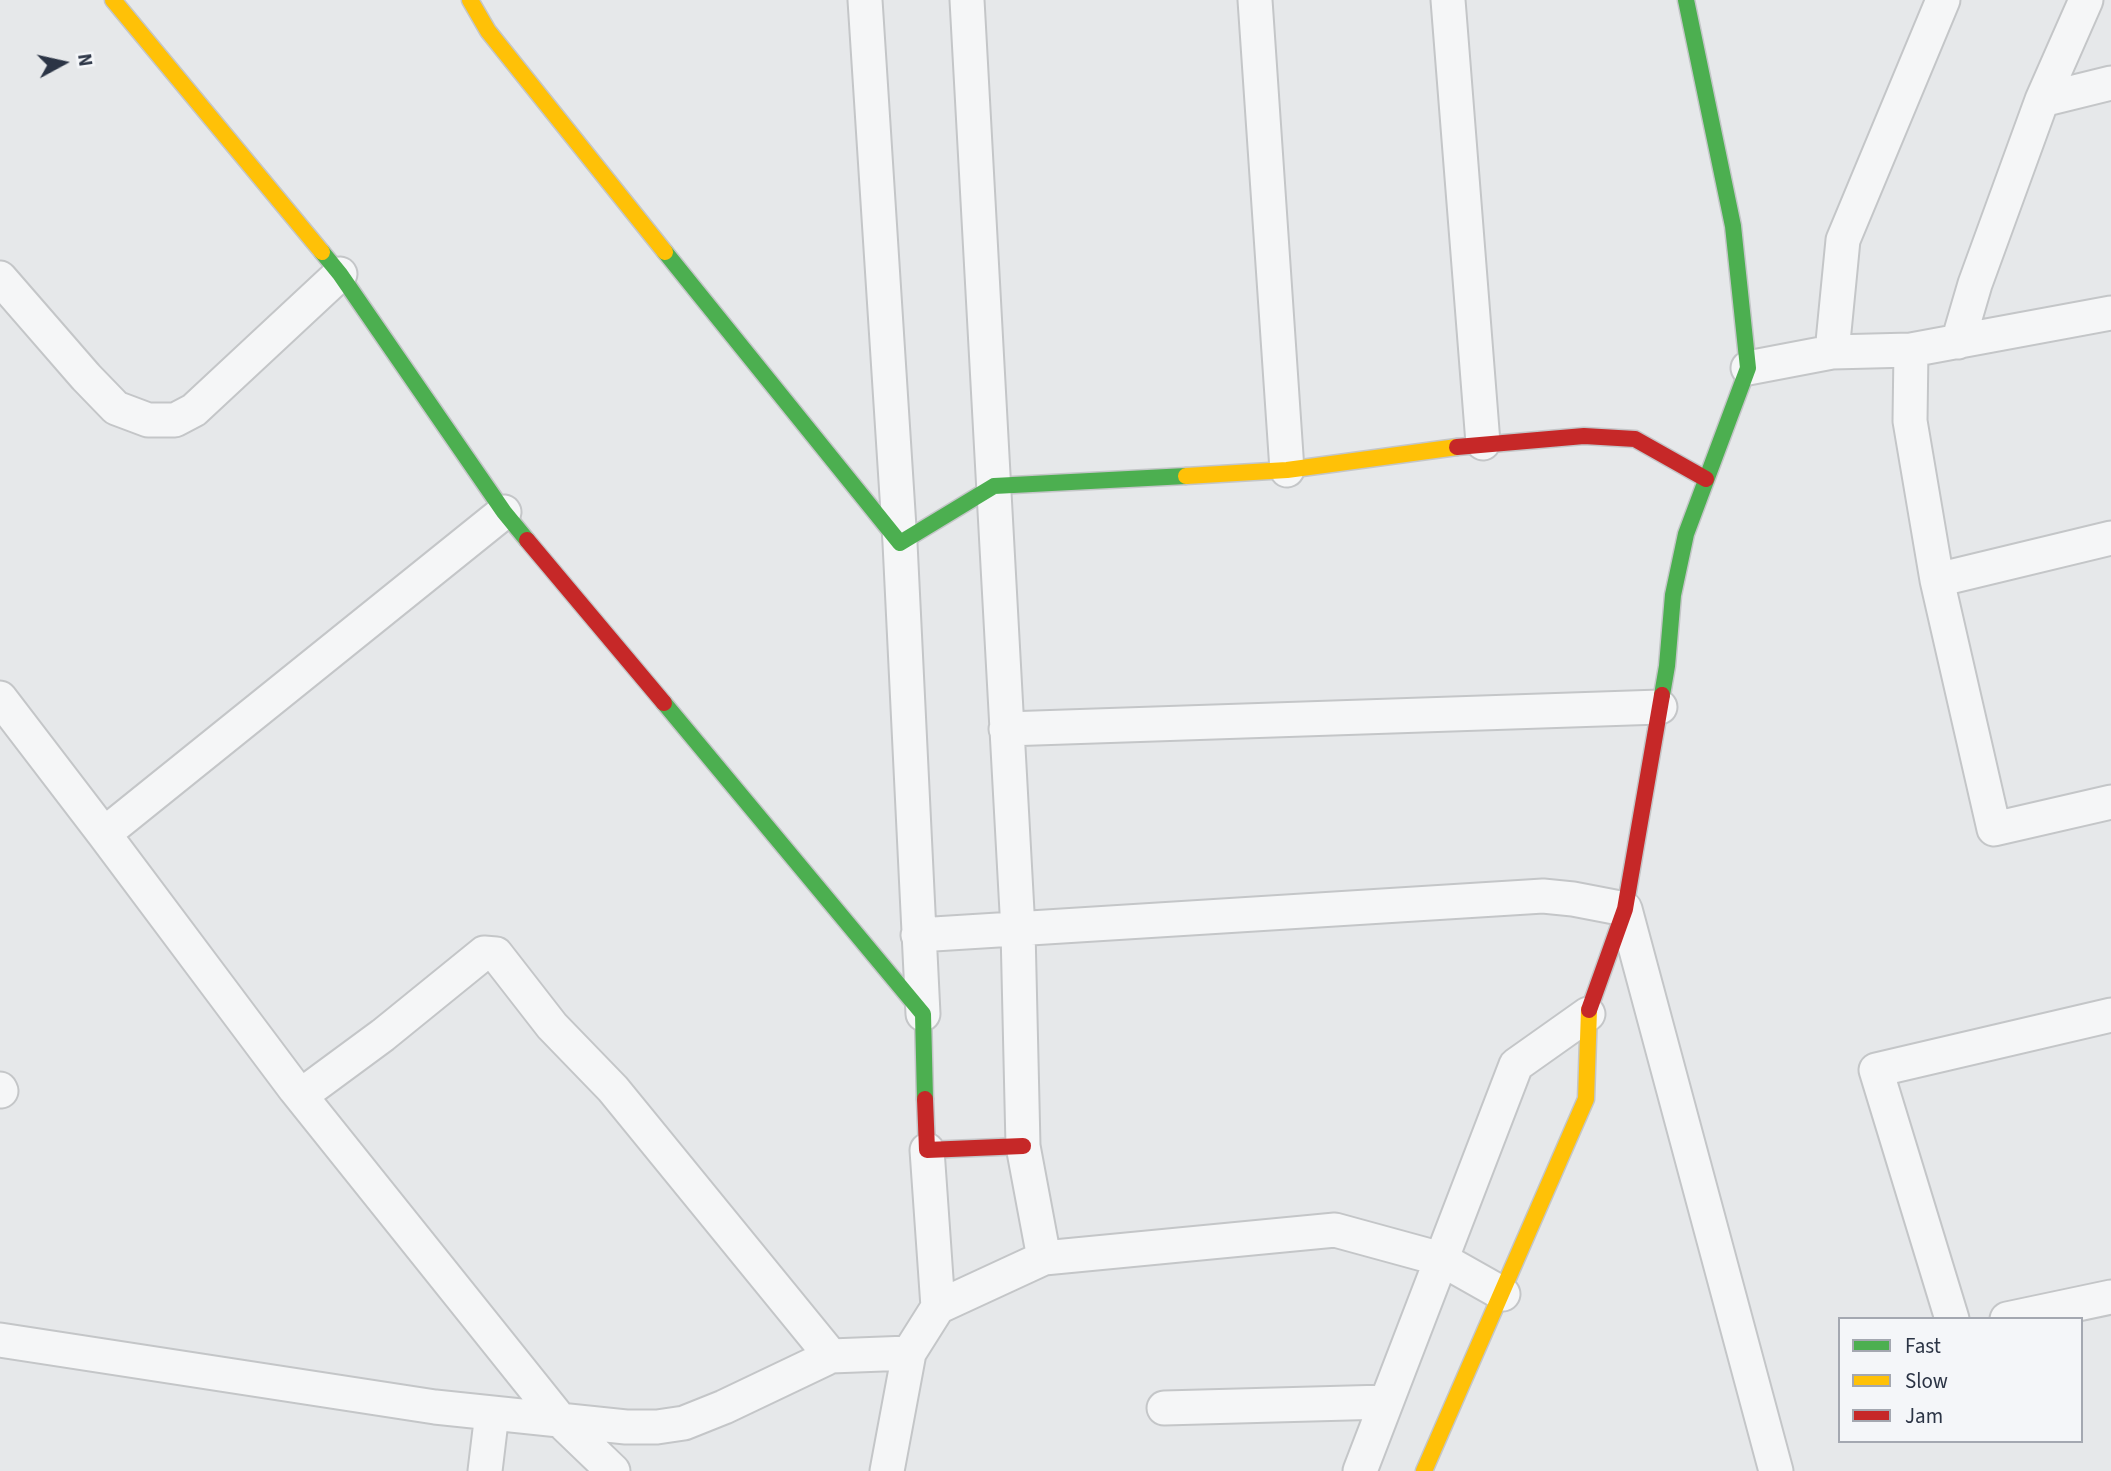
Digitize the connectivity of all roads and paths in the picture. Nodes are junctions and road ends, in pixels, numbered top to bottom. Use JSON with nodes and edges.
{"nodes":[{"id":1,"x":113,"y":0,"type":"edge"},
{"id":2,"x":470,"y":0,"type":"edge"},
{"id":3,"x":865,"y":0,"type":"edge"},
{"id":4,"x":967,"y":0,"type":"edge"},
{"id":5,"x":1255,"y":0,"type":"edge"},
{"id":6,"x":1448,"y":0,"type":"edge"},
{"id":7,"x":1686,"y":0,"type":"edge"},
{"id":8,"x":1943,"y":0,"type":"edge"},
{"id":9,"x":2085,"y":0,"type":"edge"},
{"id":10,"x":2111,"y":83,"type":"edge"},
{"id":11,"x":2042,"y":100,"type":"junction"},
{"id":12,"x":340,"y":274,"type":"junction"},
{"id":13,"x":0,"y":278,"type":"edge"},
{"id":14,"x":2111,"y":313,"type":"edge"},
{"id":15,"x":1958,"y":342,"type":"junction"},
{"id":16,"x":1911,"y":350,"type":"junction"},
{"id":17,"x":1832,"y":352,"type":"junction"},
{"id":18,"x":1748,"y":368,"type":"junction"},
{"id":19,"x":1483,"y":443,"type":"junction"},
{"id":20,"x":1287,"y":470,"type":"junction"},
{"id":21,"x":1706,"y":479,"type":"junction"},
{"id":22,"x":994,"y":486,"type":"junction"},
{"id":23,"x":504,"y":512,"type":"junction"},
{"id":24,"x":2111,"y":538,"type":"edge"},
{"id":25,"x":900,"y":543,"type":"junction"},
{"id":26,"x":1937,"y":580,"type":"junction"},
{"id":27,"x":0,"y":698,"type":"edge"},
{"id":28,"x":1660,"y":708,"type":"junction"},
{"id":29,"x":1006,"y":729,"type":"junction"},
{"id":30,"x":2111,"y":802,"type":"edge"},
{"id":31,"x":104,"y":834,"type":"junction"},
{"id":32,"x":1625,"y":909,"type":"junction"},
{"id":33,"x":1018,"y":930,"type":"junction"},
{"id":34,"x":918,"y":935,"type":"junction"},
{"id":35,"x":923,"y":1014,"type":"junction"},
{"id":36,"x":1588,"y":1014,"type":"junction"},
{"id":37,"x":2111,"y":1015,"type":"edge"},
{"id":38,"x":295,"y":1089,"type":"junction"},
{"id":39,"x":1023,"y":1146,"type":"junction"},
{"id":40,"x":928,"y":1150,"type":"junction"},
{"id":41,"x":1044,"y":1258,"type":"junction"},
{"id":42,"x":1441,"y":1259,"type":"junction"},
{"id":43,"x":1503,"y":1294,"type":"junction"},
{"id":44,"x":2111,"y":1297,"type":"edge"},
{"id":45,"x":938,"y":1307,"type":"junction"},
{"id":46,"x":1951,"y":1317,"type":"edge"},
{"id":47,"x":2016,"y":1317,"type":"edge"},
{"id":48,"x":0,"y":1340,"type":"edge"},
{"id":49,"x":909,"y":1353,"type":"junction"},
{"id":50,"x":831,"y":1356,"type":"junction"},
{"id":51,"x":1386,"y":1402,"type":"junction"},
{"id":52,"x":1164,"y":1408,"type":"dead end"},
{"id":53,"x":492,"y":1413,"type":"junction"},
{"id":54,"x":561,"y":1420,"type":"junction"},
{"id":55,"x":485,"y":1471,"type":"edge"},
{"id":56,"x":612,"y":1471,"type":"edge"},
{"id":57,"x":887,"y":1471,"type":"edge"},
{"id":58,"x":1360,"y":1471,"type":"edge"},
{"id":59,"x":1424,"y":1471,"type":"edge"},
{"id":60,"x":1776,"y":1471,"type":"edge"}],
"edges":[{"from":1,"to":12,"type":"street"},
{"from":2,"to":25,"type":"street"},
{"from":3,"to":25,"type":"street"},
{"from":4,"to":22,"type":"street"},
{"from":5,"to":20,"type":"street"},
{"from":6,"to":19,"type":"street"},
{"from":7,"to":18,"type":"street"},
{"from":8,"to":17,"type":"street"},
{"from":9,"to":11,"type":"street"},
{"from":10,"to":11,"type":"street"},
{"from":11,"to":15,"type":"street"},
{"from":12,"to":13,"type":"street"},
{"from":12,"to":23,"type":"street"},
{"from":14,"to":15,"type":"street"},
{"from":15,"to":16,"type":"street"},
{"from":16,"to":17,"type":"street"},
{"from":16,"to":26,"type":"street"},
{"from":17,"to":18,"type":"street"},
{"from":18,"to":21,"type":"street"},
{"from":19,"to":20,"type":"street"},
{"from":19,"to":21,"type":"street"},
{"from":20,"to":22,"type":"street"},
{"from":21,"to":28,"type":"street"},
{"from":22,"to":25,"type":"street"},
{"from":22,"to":29,"type":"street"},
{"from":23,"to":31,"type":"street"},
{"from":23,"to":35,"type":"street"},
{"from":24,"to":26,"type":"street"},
{"from":25,"to":34,"type":"street"},
{"from":26,"to":30,"type":"street"},
{"from":27,"to":31,"type":"street"},
{"from":28,"to":29,"type":"street"},
{"from":28,"to":32,"type":"street"},
{"from":29,"to":33,"type":"street"},
{"from":31,"to":38,"type":"street"},
{"from":32,"to":33,"type":"street"},
{"from":32,"to":36,"type":"street"},
{"from":32,"to":60,"type":"street"},
{"from":33,"to":34,"type":"street"},
{"from":33,"to":39,"type":"street"},
{"from":34,"to":35,"type":"street"},
{"from":35,"to":40,"type":"street"},
{"from":36,"to":42,"type":"street"},
{"from":36,"to":43,"type":"street"},
{"from":37,"to":46,"type":"street"},
{"from":38,"to":50,"type":"street"},
{"from":38,"to":54,"type":"street"},
{"from":39,"to":40,"type":"street"},
{"from":39,"to":41,"type":"street"},
{"from":40,"to":45,"type":"street"},
{"from":41,"to":42,"type":"street"},
{"from":41,"to":45,"type":"street"},
{"from":42,"to":43,"type":"street"},
{"from":42,"to":51,"type":"street"},
{"from":43,"to":59,"type":"street"},
{"from":44,"to":47,"type":"street"},
{"from":45,"to":49,"type":"street"},
{"from":48,"to":53,"type":"street"},
{"from":49,"to":50,"type":"street"},
{"from":49,"to":57,"type":"street"},
{"from":50,"to":54,"type":"street"},
{"from":51,"to":52,"type":"street"},
{"from":51,"to":58,"type":"street"},
{"from":53,"to":54,"type":"street"},
{"from":53,"to":55,"type":"street"},
{"from":54,"to":56,"type":"street"}]}
